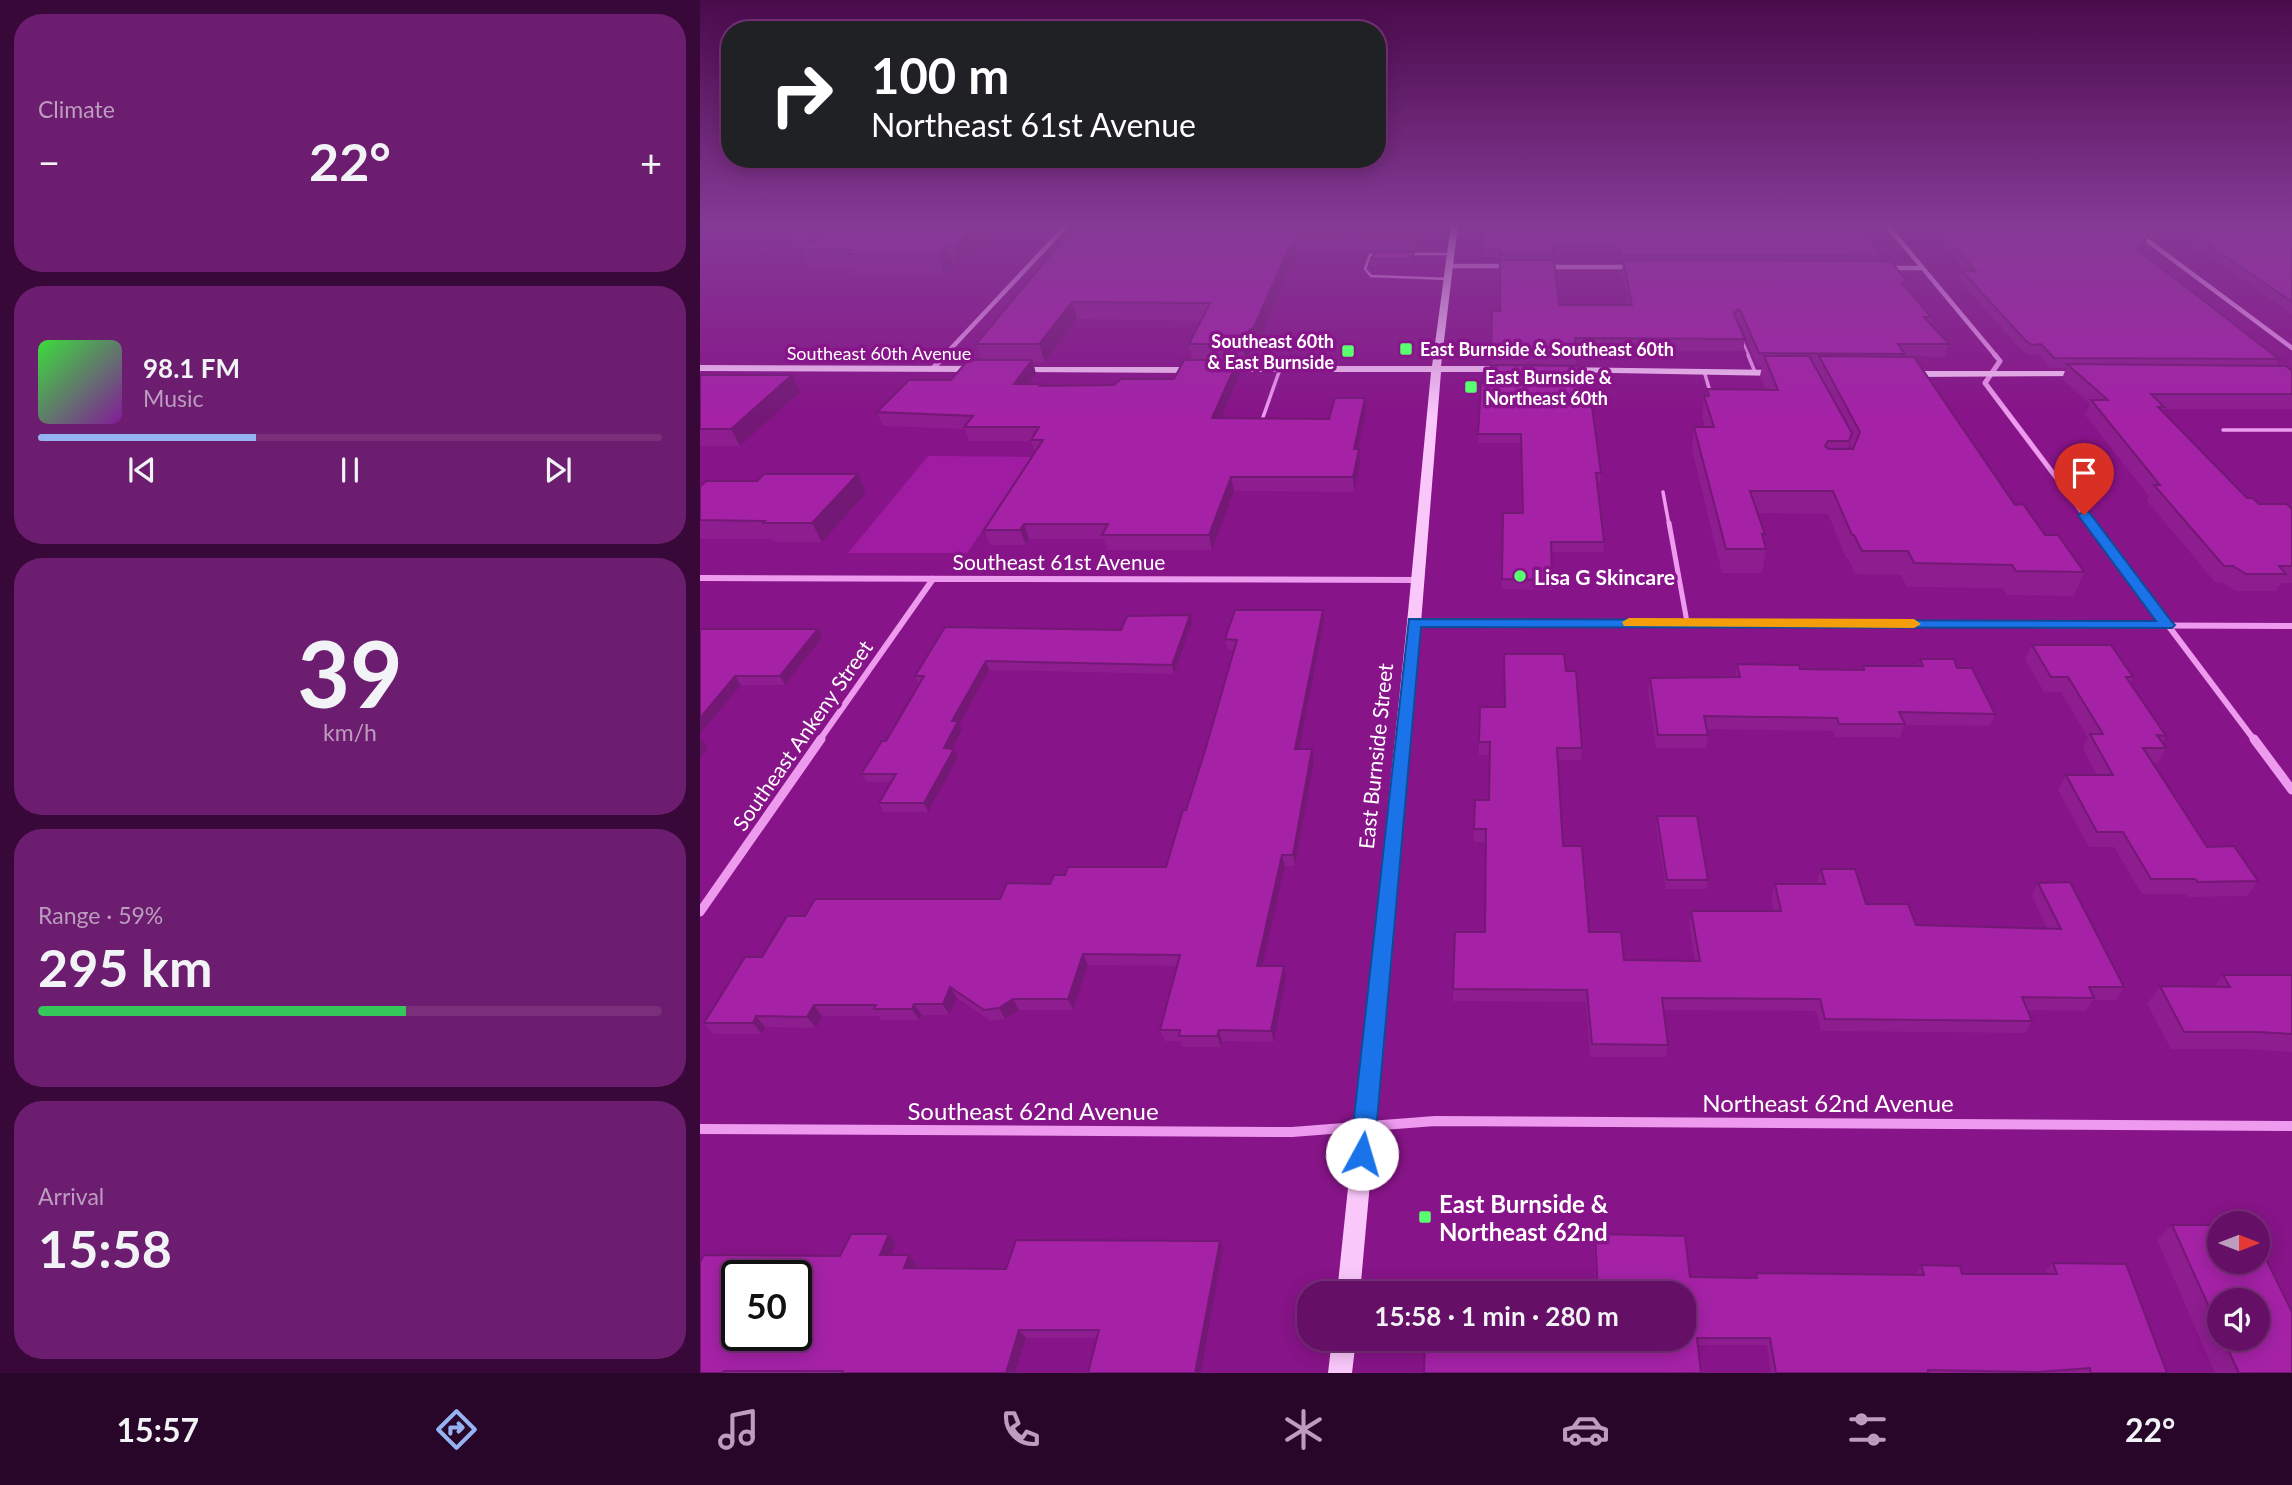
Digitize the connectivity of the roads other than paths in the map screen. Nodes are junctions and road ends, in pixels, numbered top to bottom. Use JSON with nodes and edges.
{"nodes":[{"id":1,"x":1008,"y":288,"type":"edge"},
{"id":2,"x":1447,"y":288,"type":"edge"},
{"id":3,"x":1940,"y":288,"type":"edge"},
{"id":4,"x":2211,"y":288,"type":"edge"},
{"id":5,"x":1741,"y":337,"type":"edge"},
{"id":6,"x":2292,"y":348,"type":"edge"},
{"id":7,"x":700,"y":368,"type":"edge"},
{"id":8,"x":1437,"y":368,"type":"junction"},
{"id":9,"x":932,"y":369,"type":"junction"},
{"id":10,"x":988,"y":369,"type":"edge"},
{"id":11,"x":1002,"y":369,"type":"edge"},
{"id":12,"x":1205,"y":369,"type":"edge"},
{"id":13,"x":1217,"y":369,"type":"edge"},
{"id":14,"x":1280,"y":369,"type":"junction"},
{"id":15,"x":1523,"y":369,"type":"edge"},
{"id":16,"x":1549,"y":369,"type":"edge"},
{"id":17,"x":1704,"y":371,"type":"junction"},
{"id":18,"x":1755,"y":372,"type":"junction"},
{"id":19,"x":1794,"y":373,"type":"edge"},
{"id":20,"x":1891,"y":374,"type":"edge"},
{"id":21,"x":1991,"y":374,"type":"junction"},
{"id":22,"x":2090,"y":374,"type":"edge"},
{"id":23,"x":1715,"y":406,"type":"edge"},
{"id":24,"x":1262,"y":420,"type":"edge"},
{"id":25,"x":2222,"y":430,"type":"dead end"},
{"id":26,"x":2292,"y":430,"type":"edge"},
{"id":27,"x":1663,"y":492,"type":"dead end"},
{"id":28,"x":700,"y":578,"type":"edge"},
{"id":29,"x":933,"y":579,"type":"junction"},
{"id":30,"x":1418,"y":580,"type":"junction"},
{"id":31,"x":1687,"y":622,"type":"junction"},
{"id":32,"x":1414,"y":623,"type":"junction"},
{"id":33,"x":2167,"y":625,"type":"junction"},
{"id":34,"x":2292,"y":626,"type":"edge"},
{"id":35,"x":2292,"y":790,"type":"edge"},
{"id":36,"x":700,"y":912,"type":"edge"},
{"id":37,"x":1365,"y":1126,"type":"junction"},
{"id":38,"x":2292,"y":1126,"type":"edge"},
{"id":39,"x":700,"y":1129,"type":"edge"},
{"id":40,"x":1349,"y":1281,"type":"edge"},
{"id":41,"x":1343,"y":1351,"type":"edge"},
{"id":42,"x":1340,"y":1373,"type":"edge"}],
"edges":[{"from":1,"to":9,"type":"street"},
{"from":2,"to":8,"type":"main road","name":"East Burnside Street"},
{"from":3,"to":21,"type":"street"},
{"from":4,"to":6,"type":"street"},
{"from":5,"to":18,"type":"lane"},
{"from":7,"to":9,"type":"main road","name":"Southeast 60th Avenue"},
{"from":8,"to":14,"type":"main road"},
{"from":8,"to":15,"type":"main road"},
{"from":8,"to":30,"type":"main road","name":"East Burnside Street"},
{"from":9,"to":10,"type":"main road","name":"Southeast 60th Avenue"},
{"from":11,"to":12,"type":"main road","name":"Southeast 60th Avenue"},
{"from":13,"to":14,"type":"main road"},
{"from":14,"to":24,"type":"lane"},
{"from":16,"to":17,"type":"main road"},
{"from":17,"to":18,"type":"main road"},
{"from":17,"to":23,"type":"lane"},
{"from":18,"to":19,"type":"main road"},
{"from":20,"to":21,"type":"main road"},
{"from":21,"to":22,"type":"main road"},
{"from":21,"to":33,"type":"street"},
{"from":25,"to":26,"type":"lane"},
{"from":27,"to":31,"type":"lane"},
{"from":28,"to":29,"type":"street","name":"Southeast 61st Avenue"},
{"from":29,"to":30,"type":"street","name":"Southeast 61st Avenue"},
{"from":29,"to":36,"type":"street","name":"Southeast Ankeny Street"},
{"from":30,"to":32,"type":"main road","name":"East Burnside Street"},
{"from":31,"to":32,"type":"street"},
{"from":31,"to":33,"type":"street"},
{"from":32,"to":37,"type":"main road","name":"East Burnside Street"},
{"from":33,"to":34,"type":"street"},
{"from":33,"to":35,"type":"street"},
{"from":37,"to":38,"type":"street","name":"Northeast 62nd Avenue"},
{"from":37,"to":39,"type":"street","name":"Southeast 62nd Avenue"},
{"from":37,"to":40,"type":"main road","name":"East Burnside Street"},
{"from":41,"to":42,"type":"main road"}]}
